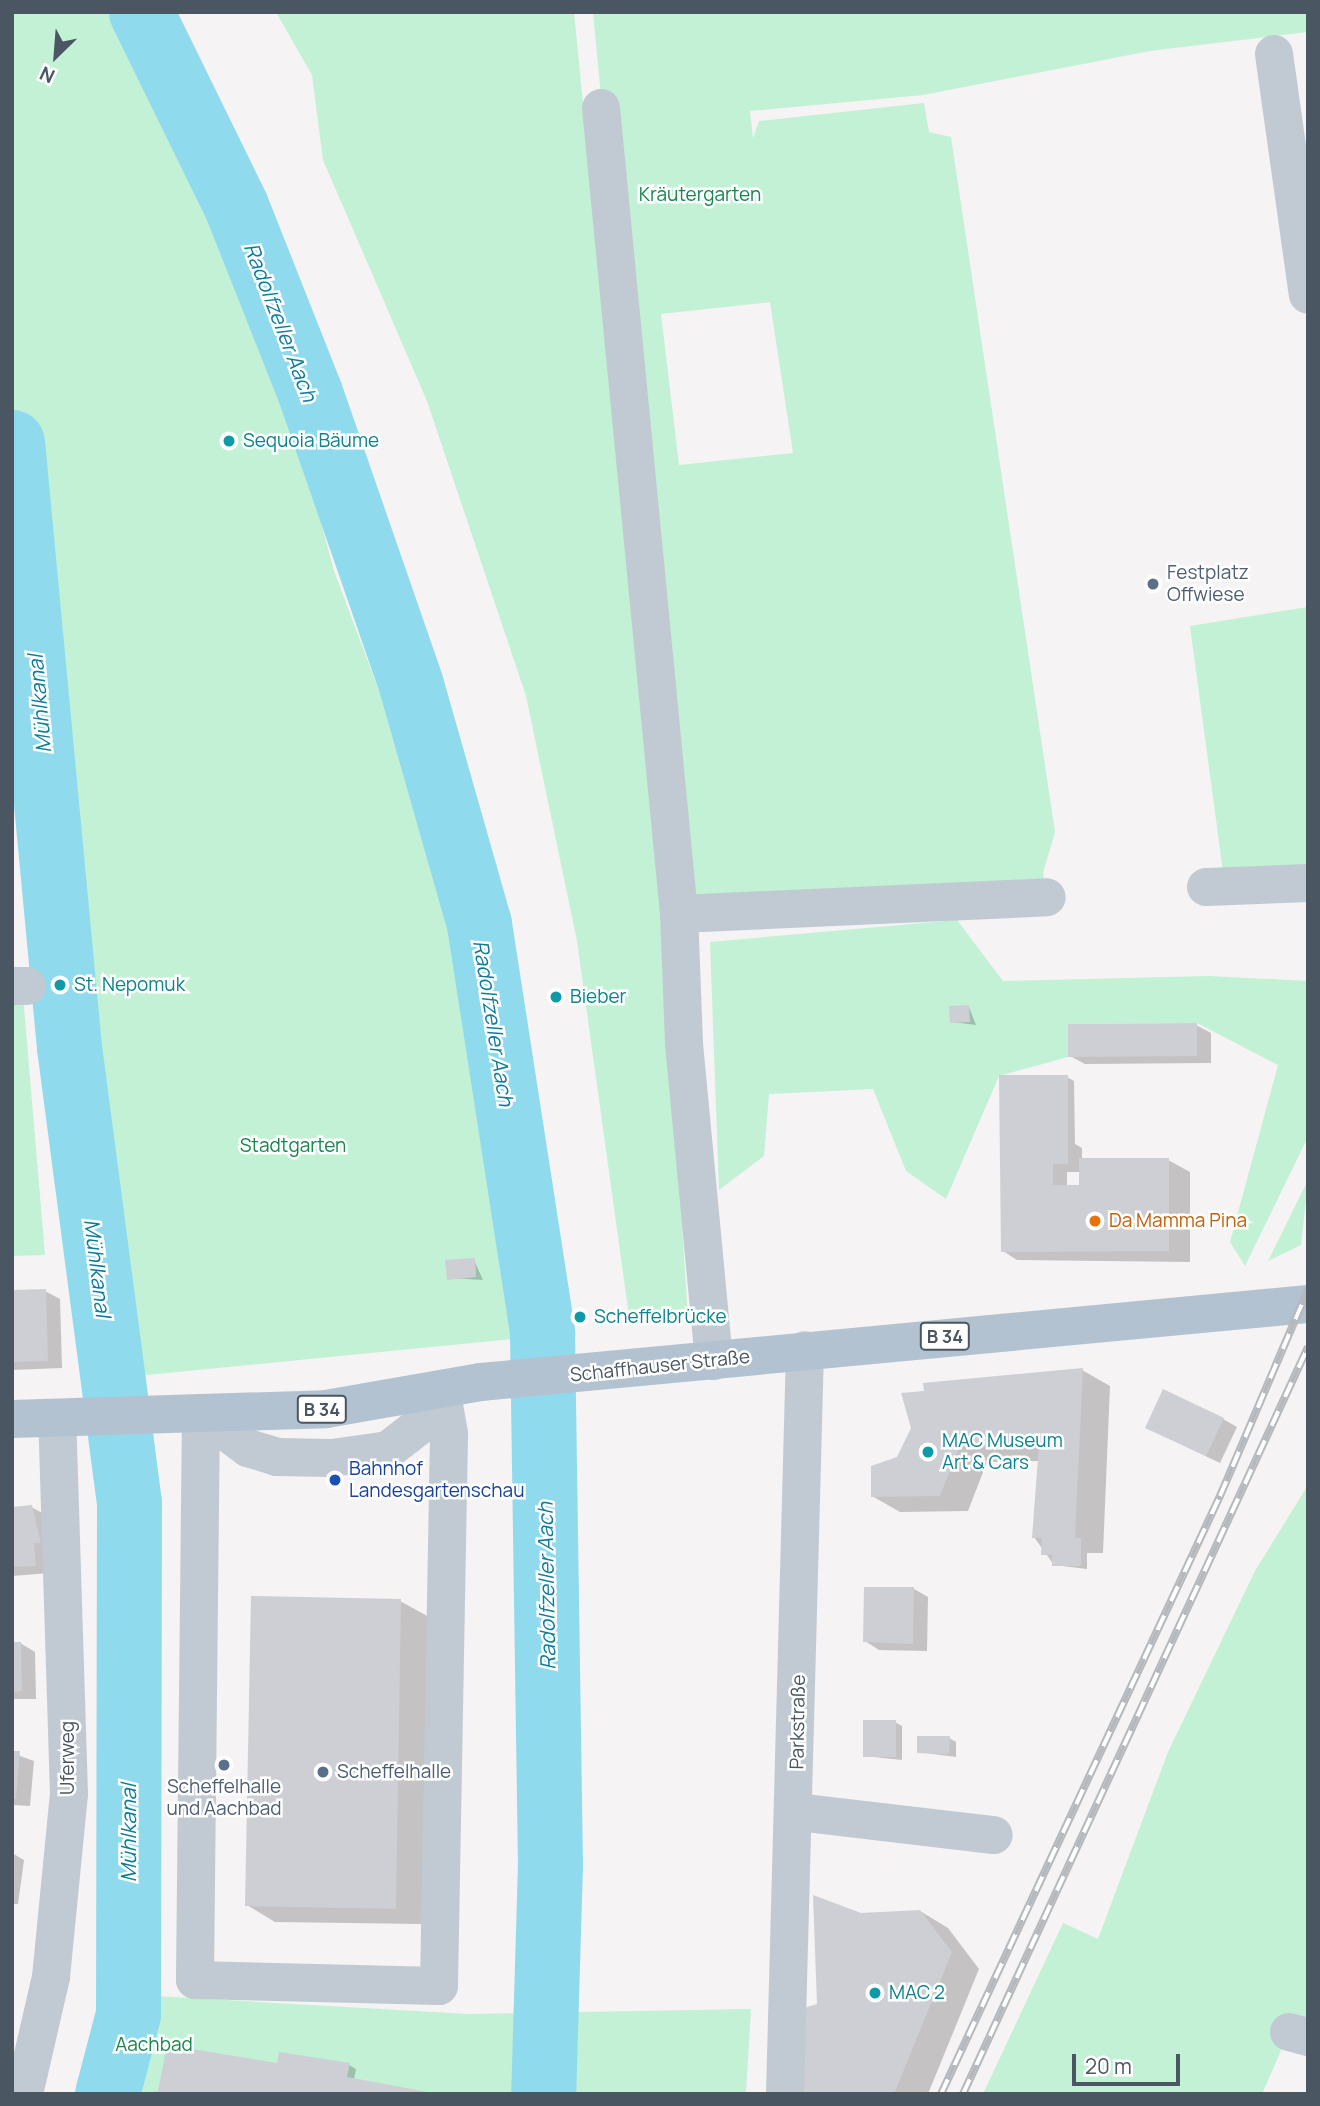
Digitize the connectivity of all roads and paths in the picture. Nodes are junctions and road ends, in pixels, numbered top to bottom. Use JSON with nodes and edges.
{"nodes":[{"id":1,"x":1274,"y":54,"type":"dead end"},
{"id":2,"x":601,"y":108,"type":"dead end"},
{"id":3,"x":1308,"y":295,"type":"edge"},
{"id":4,"x":1308,"y":883,"type":"edge"},
{"id":5,"x":1206,"y":887,"type":"dead end"},
{"id":6,"x":1047,"y":897,"type":"dead end"},
{"id":7,"x":679,"y":914,"type":"junction"},
{"id":8,"x":1308,"y":1304,"type":"edge"},
{"id":9,"x":805,"y":1350,"type":"junction"},
{"id":10,"x":714,"y":1361,"type":"junction"},
{"id":11,"x":442,"y":1393,"type":"junction"},
{"id":12,"x":201,"y":1413,"type":"junction"},
{"id":13,"x":63,"y":1418,"type":"junction"},
{"id":14,"x":12,"y":1419,"type":"edge"},
{"id":15,"x":797,"y":1812,"type":"junction"},
{"id":16,"x":995,"y":1835,"type":"dead end"},
{"id":17,"x":24,"y":2094,"type":"edge"},
{"id":18,"x":785,"y":2094,"type":"edge"}],
"edges":[{"from":1,"to":3,"type":"street"},
{"from":2,"to":7,"type":"street"},
{"from":4,"to":5,"type":"street"},
{"from":6,"to":7,"type":"street"},
{"from":7,"to":10,"type":"street"},
{"from":8,"to":9,"type":"main road","name":"Schaffhauser Straße","number":"B 34"},
{"from":9,"to":10,"type":"main road","name":"Schaffhauser Straße","number":"B 34"},
{"from":9,"to":15,"type":"street","name":"Parkstraße"},
{"from":10,"to":11,"type":"main road","name":"Schaffhauser Straße","number":"B 34"},
{"from":11,"to":12,"type":"main road","name":"Schaffhauser Straße","number":"B 34"},
{"from":11,"to":12,"type":"street"},
{"from":12,"to":13,"type":"main road","name":"Schaffhauser Straße","number":"B 34"},
{"from":13,"to":14,"type":"main road","name":"Schaffhauser Straße","number":"B 34"},
{"from":13,"to":17,"type":"street","name":"Uferweg"},
{"from":15,"to":16,"type":"street"},
{"from":15,"to":18,"type":"street","name":"Parkstraße"}]}
